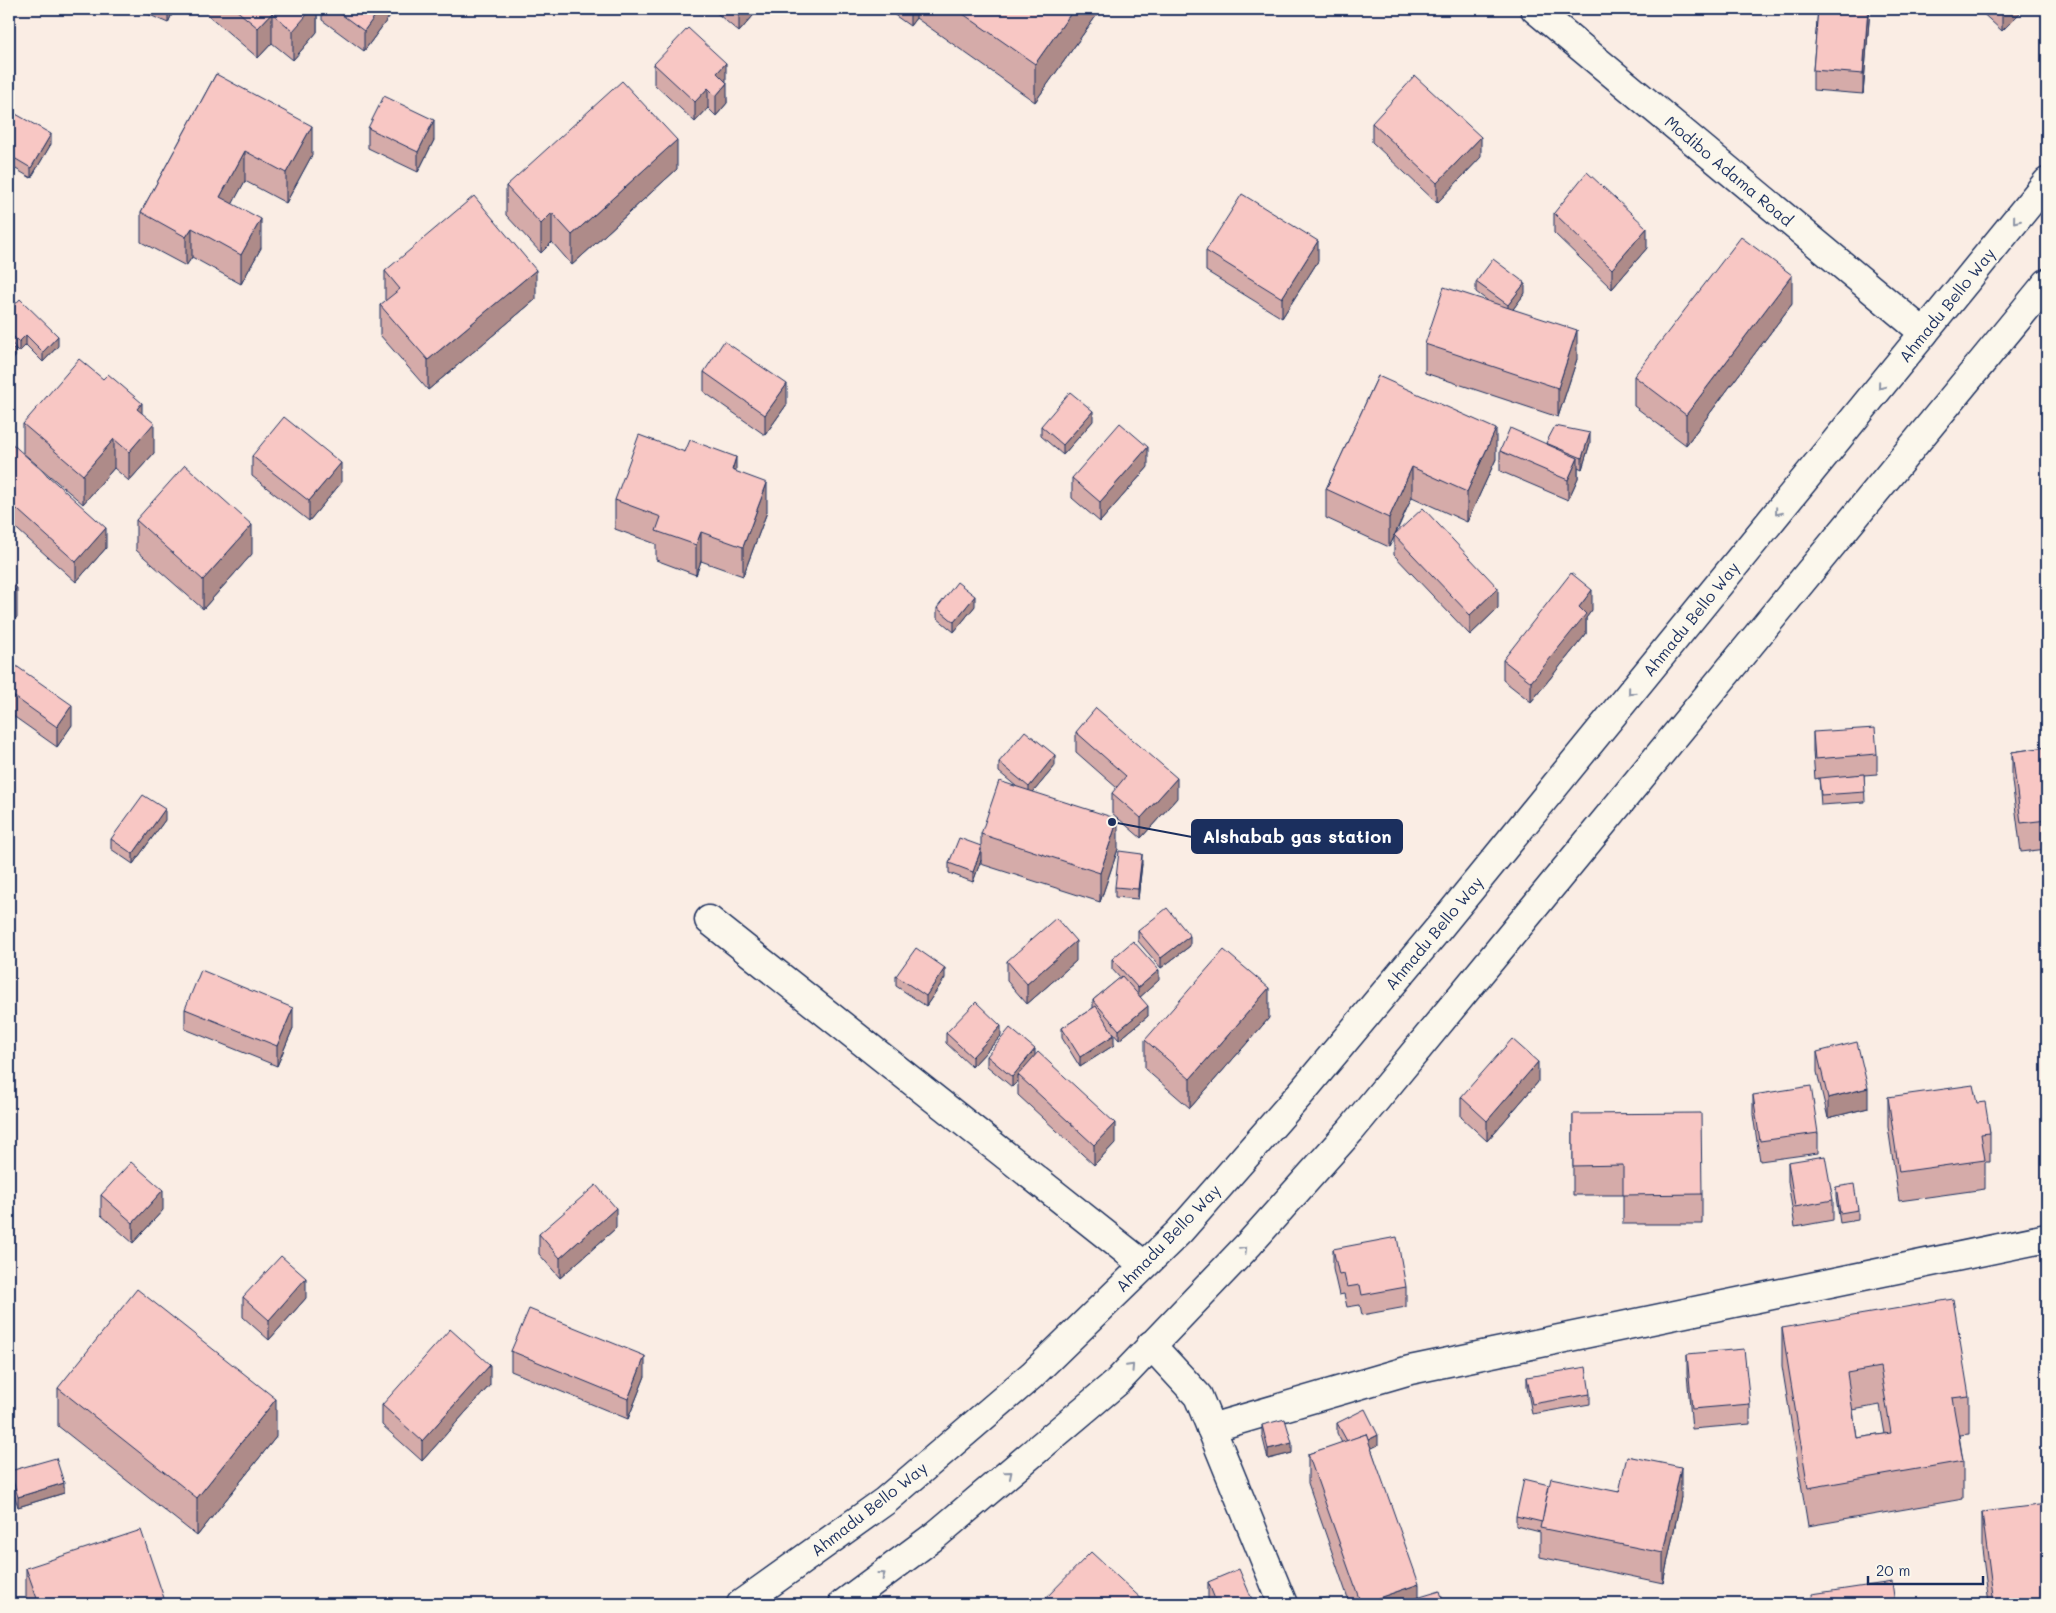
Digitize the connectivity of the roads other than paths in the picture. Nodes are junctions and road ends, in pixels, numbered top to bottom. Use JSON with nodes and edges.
{"nodes":[{"id":1,"x":1535,"y":9,"type":"edge"},
{"id":2,"x":2047,"y":182,"type":"edge"},
{"id":3,"x":2047,"y":284,"type":"edge"},
{"id":4,"x":1924,"y":333,"type":"junction"},
{"id":5,"x":709,"y":920,"type":"dead end"},
{"id":6,"x":2047,"y":1238,"type":"edge"},
{"id":7,"x":1144,"y":1265,"type":"junction"},
{"id":8,"x":1151,"y":1345,"type":"junction"},
{"id":9,"x":1211,"y":1428,"type":"junction"},
{"id":10,"x":741,"y":1604,"type":"edge"},
{"id":11,"x":843,"y":1604,"type":"edge"},
{"id":12,"x":1283,"y":1604,"type":"edge"}],
"edges":[{"from":1,"to":4,"type":"main road","name":"Modibo Adama Road"},
{"from":2,"to":4,"type":"main road","name":"Ahmadu Bello Way","one_way":true},
{"from":8,"to":3,"type":"main road","one_way":true},
{"from":4,"to":7,"type":"main road","name":"Ahmadu Bello Way","one_way":true},
{"from":5,"to":7,"type":"main road"},
{"from":6,"to":9,"type":"main road"},
{"from":7,"to":10,"type":"main road","name":"Ahmadu Bello Way"},
{"from":8,"to":9,"type":"main road"},
{"from":11,"to":8,"type":"main road","one_way":true},
{"from":9,"to":12,"type":"main road"}]}
